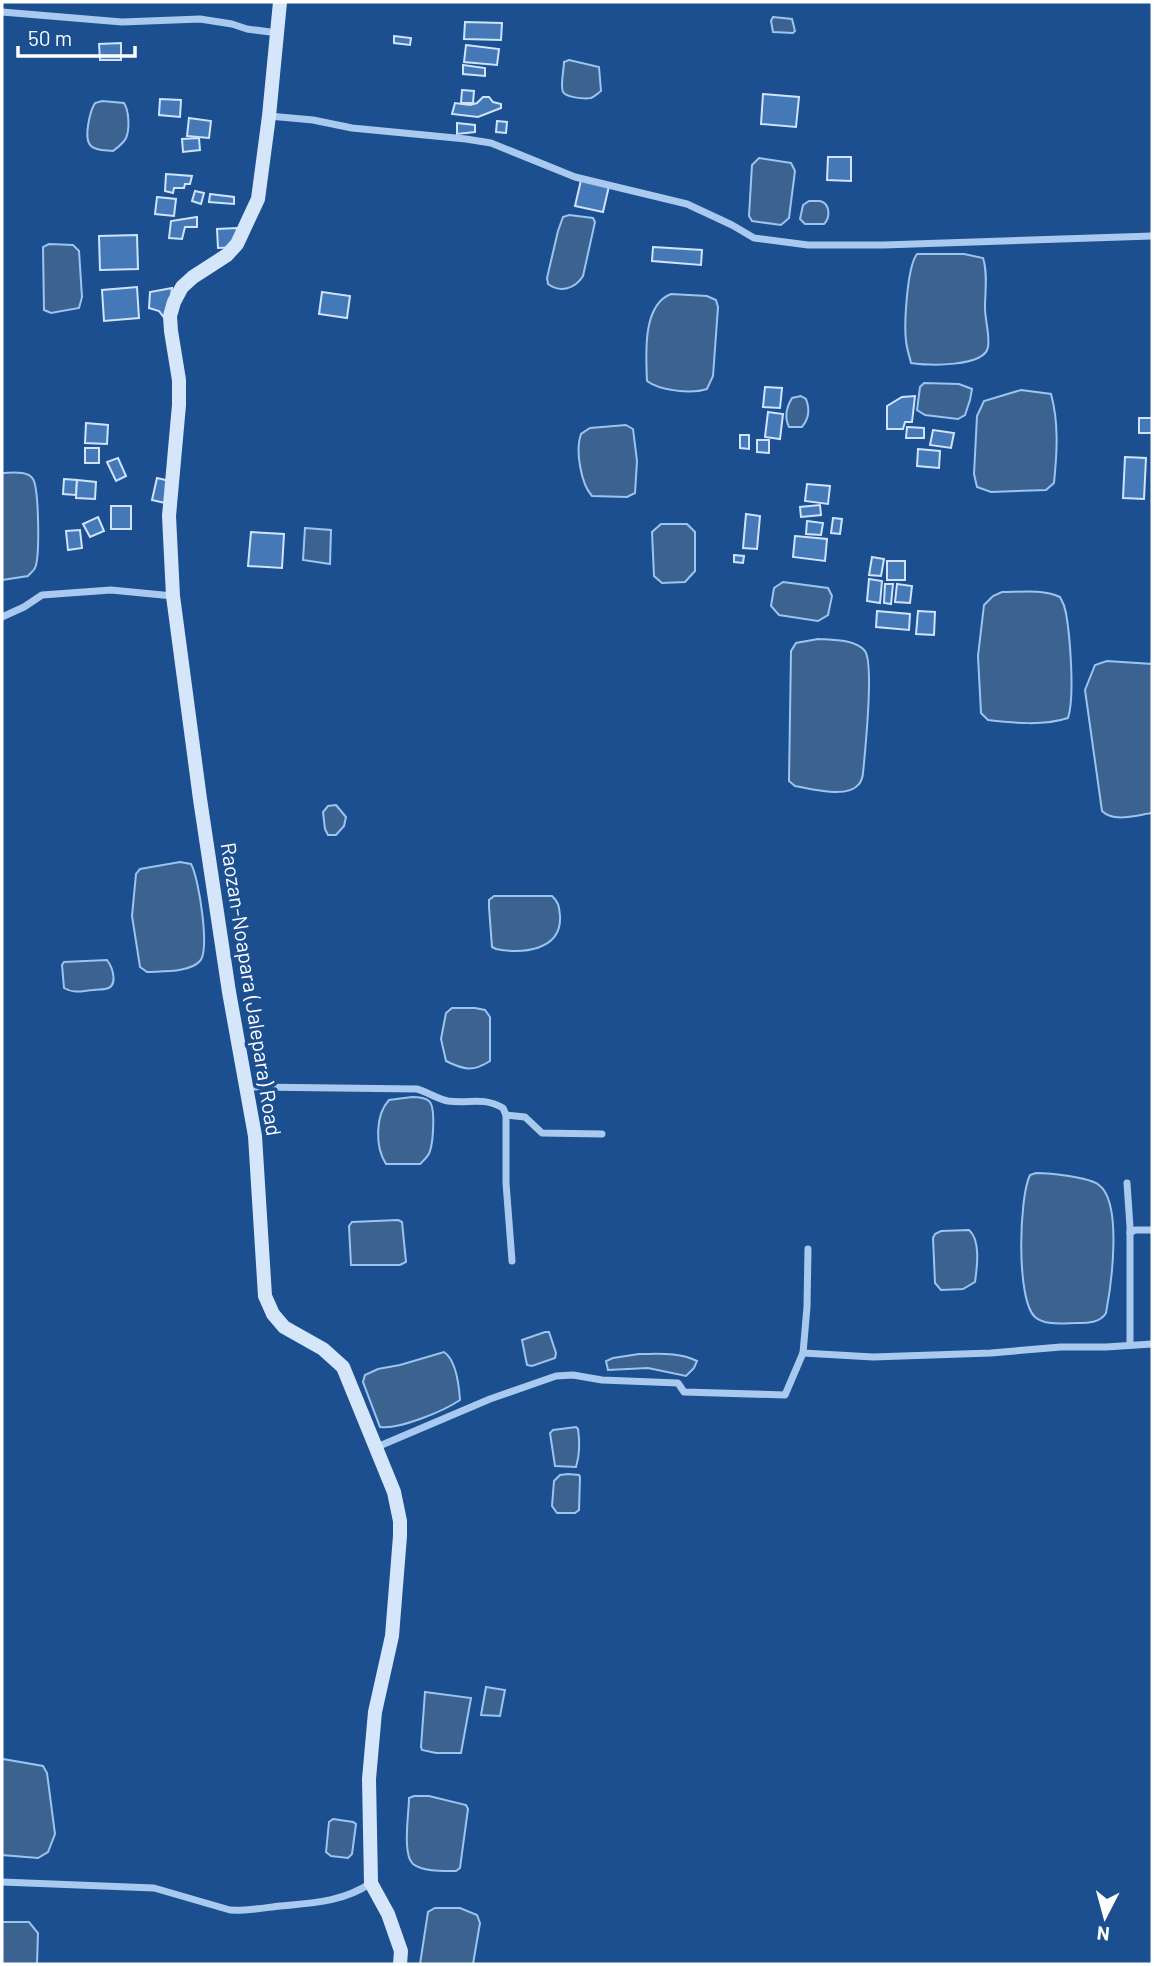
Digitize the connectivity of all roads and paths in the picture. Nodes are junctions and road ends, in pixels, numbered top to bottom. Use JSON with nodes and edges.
{"nodes":[{"id":1,"x":280,"y":2,"type":"edge"},
{"id":2,"x":2,"y":12,"type":"edge"},
{"id":3,"x":278,"y":33,"type":"junction"},
{"id":4,"x":269,"y":116,"type":"junction"},
{"id":5,"x":1152,"y":236,"type":"edge"},
{"id":6,"x":173,"y":596,"type":"junction"},
{"id":7,"x":2,"y":617,"type":"edge"},
{"id":8,"x":246,"y":1087,"type":"junction"},
{"id":9,"x":506,"y":1115,"type":"junction"},
{"id":10,"x":602,"y":1134,"type":"dead end"},
{"id":11,"x":1127,"y":1182,"type":"dead end"},
{"id":12,"x":1152,"y":1230,"type":"edge"},
{"id":13,"x":1129,"y":1233,"type":"junction"},
{"id":14,"x":808,"y":1249,"type":"dead end"},
{"id":15,"x":512,"y":1261,"type":"dead end"},
{"id":16,"x":1152,"y":1344,"type":"edge"},
{"id":17,"x":1130,"y":1345,"type":"junction"},
{"id":18,"x":803,"y":1353,"type":"junction"},
{"id":19,"x":377,"y":1447,"type":"junction"},
{"id":20,"x":2,"y":1882,"type":"edge"},
{"id":21,"x":371,"y":1883,"type":"junction"},
{"id":22,"x":400,"y":1964,"type":"edge"}],
"edges":[{"from":1,"to":3,"type":"main road","name":"Raozan-Noapara (Jalepara) Road"},
{"from":2,"to":3,"type":"street"},
{"from":3,"to":4,"type":"main road","name":"Raozan-Noapara (Jalepara) Road"},
{"from":4,"to":5,"type":"street"},
{"from":4,"to":6,"type":"main road","name":"Raozan-Noapara (Jalepara) Road"},
{"from":6,"to":7,"type":"street"},
{"from":6,"to":8,"type":"main road","name":"Raozan-Noapara (Jalepara) Road"},
{"from":8,"to":9,"type":"street"},
{"from":8,"to":19,"type":"main road","name":"Raozan-Noapara (Jalepara) Road"},
{"from":9,"to":10,"type":"street"},
{"from":9,"to":15,"type":"street"},
{"from":11,"to":13,"type":"street"},
{"from":12,"to":13,"type":"street"},
{"from":13,"to":17,"type":"street"},
{"from":14,"to":18,"type":"street"},
{"from":16,"to":17,"type":"street"},
{"from":17,"to":18,"type":"street"},
{"from":18,"to":19,"type":"street"},
{"from":19,"to":21,"type":"main road","name":"Raozan-Noapara (Jalepara) Road"},
{"from":20,"to":21,"type":"street"},
{"from":21,"to":22,"type":"main road","name":"Raozan-Noapara (Jalepara) Road"}]}
